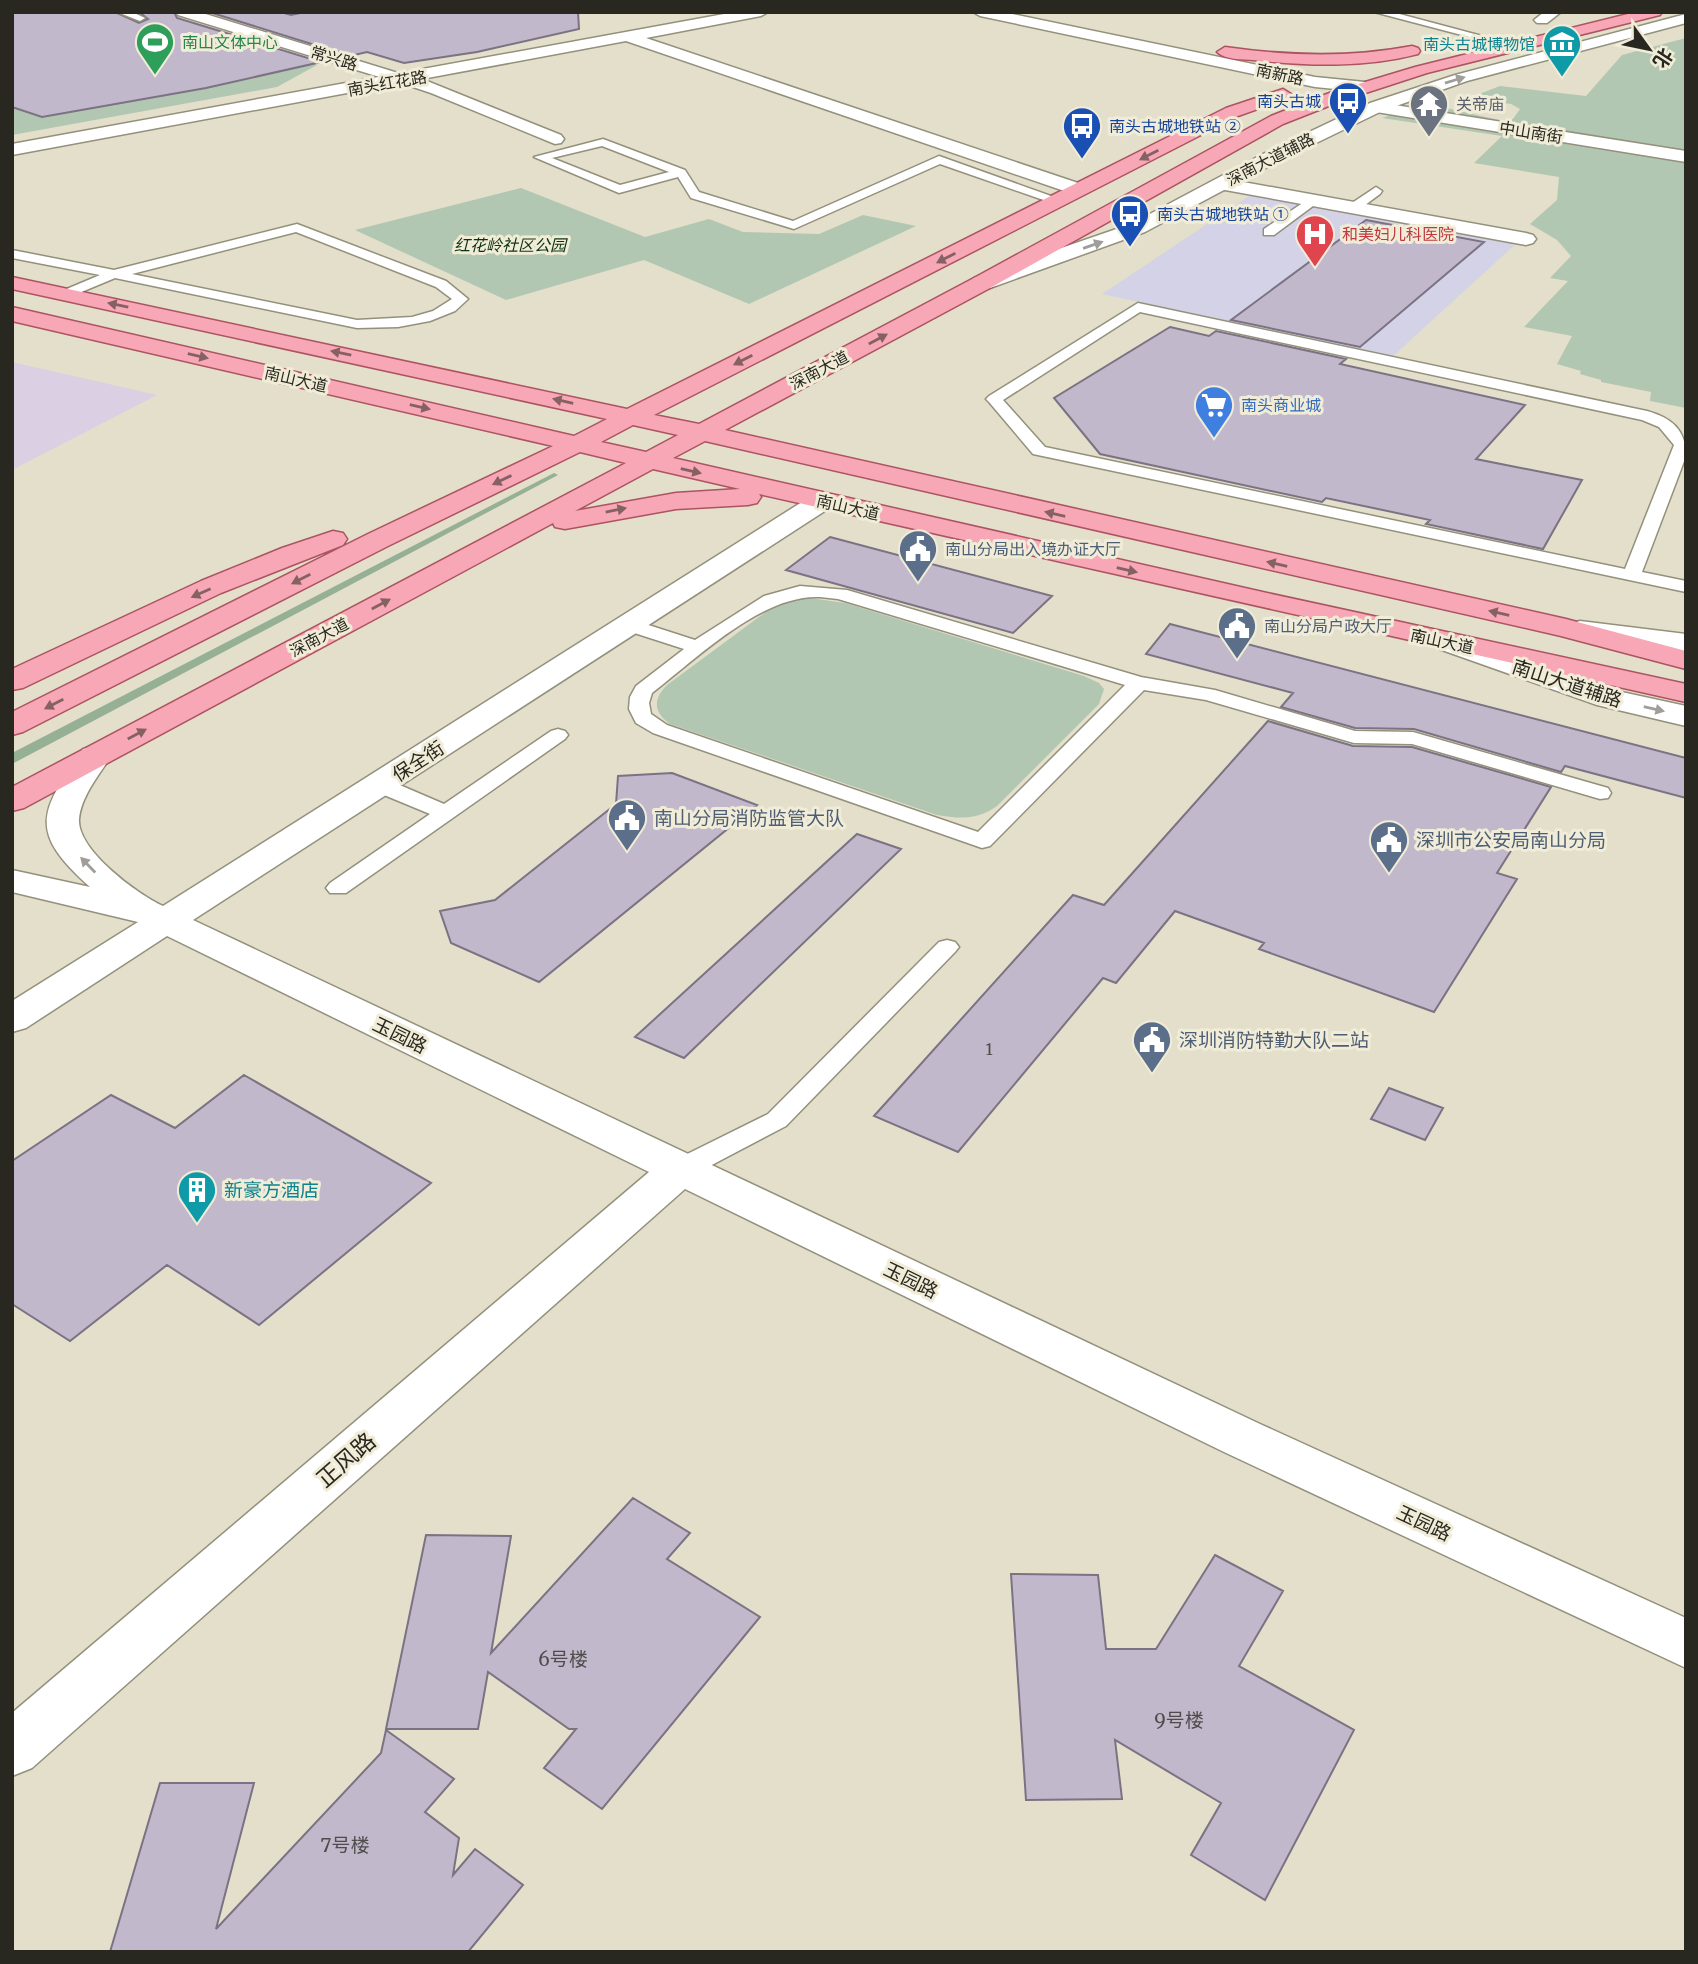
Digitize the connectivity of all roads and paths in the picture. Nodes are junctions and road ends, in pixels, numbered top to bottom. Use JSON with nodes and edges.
{"nodes":[{"id":1,"x":121,"y":12,"type":"edge"},
{"id":2,"x":183,"y":12,"type":"edge"},
{"id":3,"x":761,"y":12,"type":"edge"},
{"id":4,"x":980,"y":12,"type":"edge"},
{"id":5,"x":1028,"y":12,"type":"edge"},
{"id":6,"x":1379,"y":12,"type":"edge"},
{"id":7,"x":1574,"y":12,"type":"edge"},
{"id":8,"x":1655,"y":12,"type":"edge"},
{"id":9,"x":140,"y":18,"type":"dead end"},
{"id":10,"x":1542,"y":18,"type":"edge"},
{"id":11,"x":1633,"y":18,"type":"junction"},
{"id":12,"x":1686,"y":18,"type":"edge"},
{"id":13,"x":1483,"y":34,"type":"joint"},
{"id":14,"x":628,"y":37,"type":"junction"},
{"id":15,"x":1431,"y":47,"type":"junction"},
{"id":16,"x":1225,"y":52,"type":"junction"},
{"id":17,"x":1208,"y":59,"type":"junction"},
{"id":18,"x":1516,"y":63,"type":"junction"},
{"id":19,"x":1336,"y":75,"type":"junction"},
{"id":20,"x":405,"y":80,"type":"junction"},
{"id":21,"x":1315,"y":82,"type":"junction"},
{"id":22,"x":1365,"y":87,"type":"junction"},
{"id":23,"x":1376,"y":107,"type":"junction"},
{"id":24,"x":1231,"y":112,"type":"junction"},
{"id":25,"x":555,"y":139,"type":"dead end"},
{"id":26,"x":12,"y":150,"type":"edge"},
{"id":27,"x":1686,"y":157,"type":"edge"},
{"id":28,"x":681,"y":173,"type":"junction"},
{"id":29,"x":1221,"y":184,"type":"junction"},
{"id":30,"x":1080,"y":190,"type":"junction"},
{"id":31,"x":1376,"y":191,"type":"dead end"},
{"id":32,"x":1313,"y":200,"type":"junction"},
{"id":33,"x":1059,"y":201,"type":"junction"},
{"id":34,"x":1353,"y":208,"type":"junction"},
{"id":35,"x":1269,"y":232,"type":"dead end"},
{"id":36,"x":1526,"y":239,"type":"dead end"},
{"id":37,"x":12,"y":254,"type":"edge"},
{"id":38,"x":114,"y":274,"type":"junction"},
{"id":39,"x":12,"y":283,"type":"edge"},
{"id":40,"x":982,"y":283,"type":"junction"},
{"id":41,"x":67,"y":294,"type":"junction"},
{"id":42,"x":12,"y":314,"type":"edge"},
{"id":43,"x":796,"y":382,"type":"junction"},
{"id":44,"x":630,"y":416,"type":"junction"},
{"id":45,"x":704,"y":432,"type":"junction"},
{"id":46,"x":577,"y":444,"type":"junction"},
{"id":47,"x":650,"y":461,"type":"junction"},
{"id":48,"x":846,"y":467,"type":"junction"},
{"id":49,"x":472,"y":494,"type":"junction"},
{"id":50,"x":822,"y":501,"type":"junction"},
{"id":51,"x":481,"y":551,"type":"junction"},
{"id":52,"x":1632,"y":575,"type":"junction"},
{"id":53,"x":1686,"y":587,"type":"edge"},
{"id":54,"x":629,"y":625,"type":"junction"},
{"id":55,"x":1566,"y":628,"type":"junction"},
{"id":56,"x":1450,"y":643,"type":"junction"},
{"id":57,"x":1686,"y":643,"type":"edge"},
{"id":58,"x":701,"y":648,"type":"junction"},
{"id":59,"x":1686,"y":660,"type":"edge"},
{"id":60,"x":12,"y":681,"type":"edge"},
{"id":61,"x":1139,"y":683,"type":"junction"},
{"id":62,"x":1686,"y":693,"type":"edge"},
{"id":63,"x":1686,"y":716,"type":"edge"},
{"id":64,"x":12,"y":725,"type":"edge"},
{"id":65,"x":558,"y":735,"type":"dead end"},
{"id":66,"x":95,"y":756,"type":"junction"},
{"id":67,"x":380,"y":785,"type":"junction"},
{"id":68,"x":1600,"y":793,"type":"dead end"},
{"id":69,"x":12,"y":801,"type":"edge"},
{"id":70,"x":446,"y":813,"type":"junction"},
{"id":71,"x":12,"y":881,"type":"edge"},
{"id":72,"x":338,"y":888,"type":"dead end"},
{"id":73,"x":153,"y":916,"type":"junction"},
{"id":74,"x":947,"y":947,"type":"dead end"},
{"id":75,"x":12,"y":1019,"type":"edge"},
{"id":76,"x":679,"y":1170,"type":"junction"},
{"id":77,"x":1686,"y":1644,"type":"edge"},
{"id":78,"x":12,"y":1749,"type":"edge"}],
"edges":[{"from":1,"to":9,"type":"lane"},
{"from":2,"to":20,"type":"street","name":"常兴路"},
{"from":3,"to":14,"type":"street","name":"南头红花路"},
{"from":4,"to":17,"type":"street","name":"南新路"},
{"from":5,"to":16,"type":"street","name":"南新路"},
{"from":6,"to":13,"type":"lane"},
{"from":7,"to":10,"type":"main road"},
{"from":8,"to":11,"type":"main road","name":"深南大道"},
{"from":11,"to":18,"type":"main road"},
{"from":11,"to":22,"type":"main road","name":"深南大道"},
{"from":12,"to":18,"type":"street","name":"深南大道辅路"},
{"from":13,"to":15,"type":"main road"},
{"from":14,"to":20,"type":"street","name":"南头红花路"},
{"from":14,"to":30,"type":"street"},
{"from":15,"to":16,"type":"main road"},
{"from":15,"to":19,"type":"main road"},
{"from":16,"to":19,"type":"street","name":"南新路"},
{"from":17,"to":21,"type":"street","name":"南新路"},
{"from":17,"to":24,"type":"main road"},
{"from":23,"to":18,"type":"street","name":"深南大道辅路","one_way":true},
{"from":19,"to":21,"type":"main road"},
{"from":19,"to":22,"type":"street","name":"南新路"},
{"from":20,"to":25,"type":"street","name":"常兴路"},
{"from":20,"to":26,"type":"street","name":"南头红花路"},
{"from":21,"to":22,"type":"street","name":"南新路"},
{"from":21,"to":24,"type":"main road"},
{"from":22,"to":40,"type":"main road","name":"深南大道"},
{"from":23,"to":27,"type":"street","name":"中山南街"},
{"from":23,"to":29,"type":"street","name":"深南大道辅路"},
{"from":24,"to":30,"type":"main road","one_way":true},
{"from":28,"to":28,"type":"lane"},
{"from":28,"to":33,"type":"lane"},
{"from":29,"to":32,"type":"street"},
{"from":40,"to":29,"type":"street","name":"深南大道辅路","one_way":true},
{"from":30,"to":33,"type":"main road"},
{"from":31,"to":34,"type":"lane"},
{"from":32,"to":34,"type":"street"},
{"from":32,"to":35,"type":"lane"},
{"from":33,"to":44,"type":"main road","one_way":true},
{"from":34,"to":36,"type":"street"},
{"from":37,"to":38,"type":"lane"},
{"from":38,"to":38,"type":"lane"},
{"from":38,"to":41,"type":"lane"},
{"from":39,"to":41,"type":"main road","name":"南山大道"},
{"from":43,"to":40,"type":"main road","name":"深南大道","one_way":true},
{"from":44,"to":41,"type":"main road","name":"南山大道","one_way":true},
{"from":42,"to":46,"type":"main road","name":"南山大道","one_way":true},
{"from":43,"to":45,"type":"main road","name":"深南大道"},
{"from":43,"to":48,"type":"main road"},
{"from":44,"to":45,"type":"main road","name":"南山大道"},
{"from":44,"to":46,"type":"main road"},
{"from":45,"to":47,"type":"main road","name":"深南大道"},
{"from":45,"to":48,"type":"main road","name":"南山大道"},
{"from":46,"to":47,"type":"main road","name":"南山大道"},
{"from":46,"to":49,"type":"main road","one_way":true},
{"from":47,"to":50,"type":"main road","name":"南山大道","one_way":true},
{"from":47,"to":51,"type":"main road","name":"深南大道"},
{"from":55,"to":48,"type":"main road","name":"南山大道","one_way":true},
{"from":49,"to":60,"type":"main road","one_way":true},
{"from":49,"to":64,"type":"main road","one_way":true},
{"from":51,"to":50,"type":"main road","one_way":true},
{"from":50,"to":54,"type":"street","name":"保全街"},
{"from":50,"to":56,"type":"main road","name":"南山大道","one_way":true},
{"from":66,"to":51,"type":"main road","name":"深南大道","one_way":true},
{"from":52,"to":52,"type":"lane"},
{"from":52,"to":53,"type":"lane"},
{"from":54,"to":58,"type":"lane"},
{"from":54,"to":67,"type":"street","name":"保全街"},
{"from":55,"to":57,"type":"street"},
{"from":55,"to":59,"type":"main road","name":"南山大道"},
{"from":56,"to":62,"type":"main road","name":"南山大道"},
{"from":56,"to":63,"type":"street","name":"南山大道辅路","one_way":true},
{"from":58,"to":61,"type":"lane"},
{"from":58,"to":61,"type":"lane"},
{"from":61,"to":68,"type":"lane"},
{"from":65,"to":70,"type":"lane"},
{"from":66,"to":69,"type":"main road","name":"深南大道"},
{"from":73,"to":66,"type":"street","one_way":true},
{"from":67,"to":70,"type":"lane"},
{"from":67,"to":73,"type":"street","name":"保全街"},
{"from":70,"to":72,"type":"lane"},
{"from":71,"to":73,"type":"street"},
{"from":73,"to":75,"type":"street","name":"保全街"},
{"from":73,"to":76,"type":"street","name":"玉园路"},
{"from":74,"to":76,"type":"lane"},
{"from":76,"to":77,"type":"street","name":"玉园路"},
{"from":76,"to":78,"type":"street","name":"正风路"}]}
